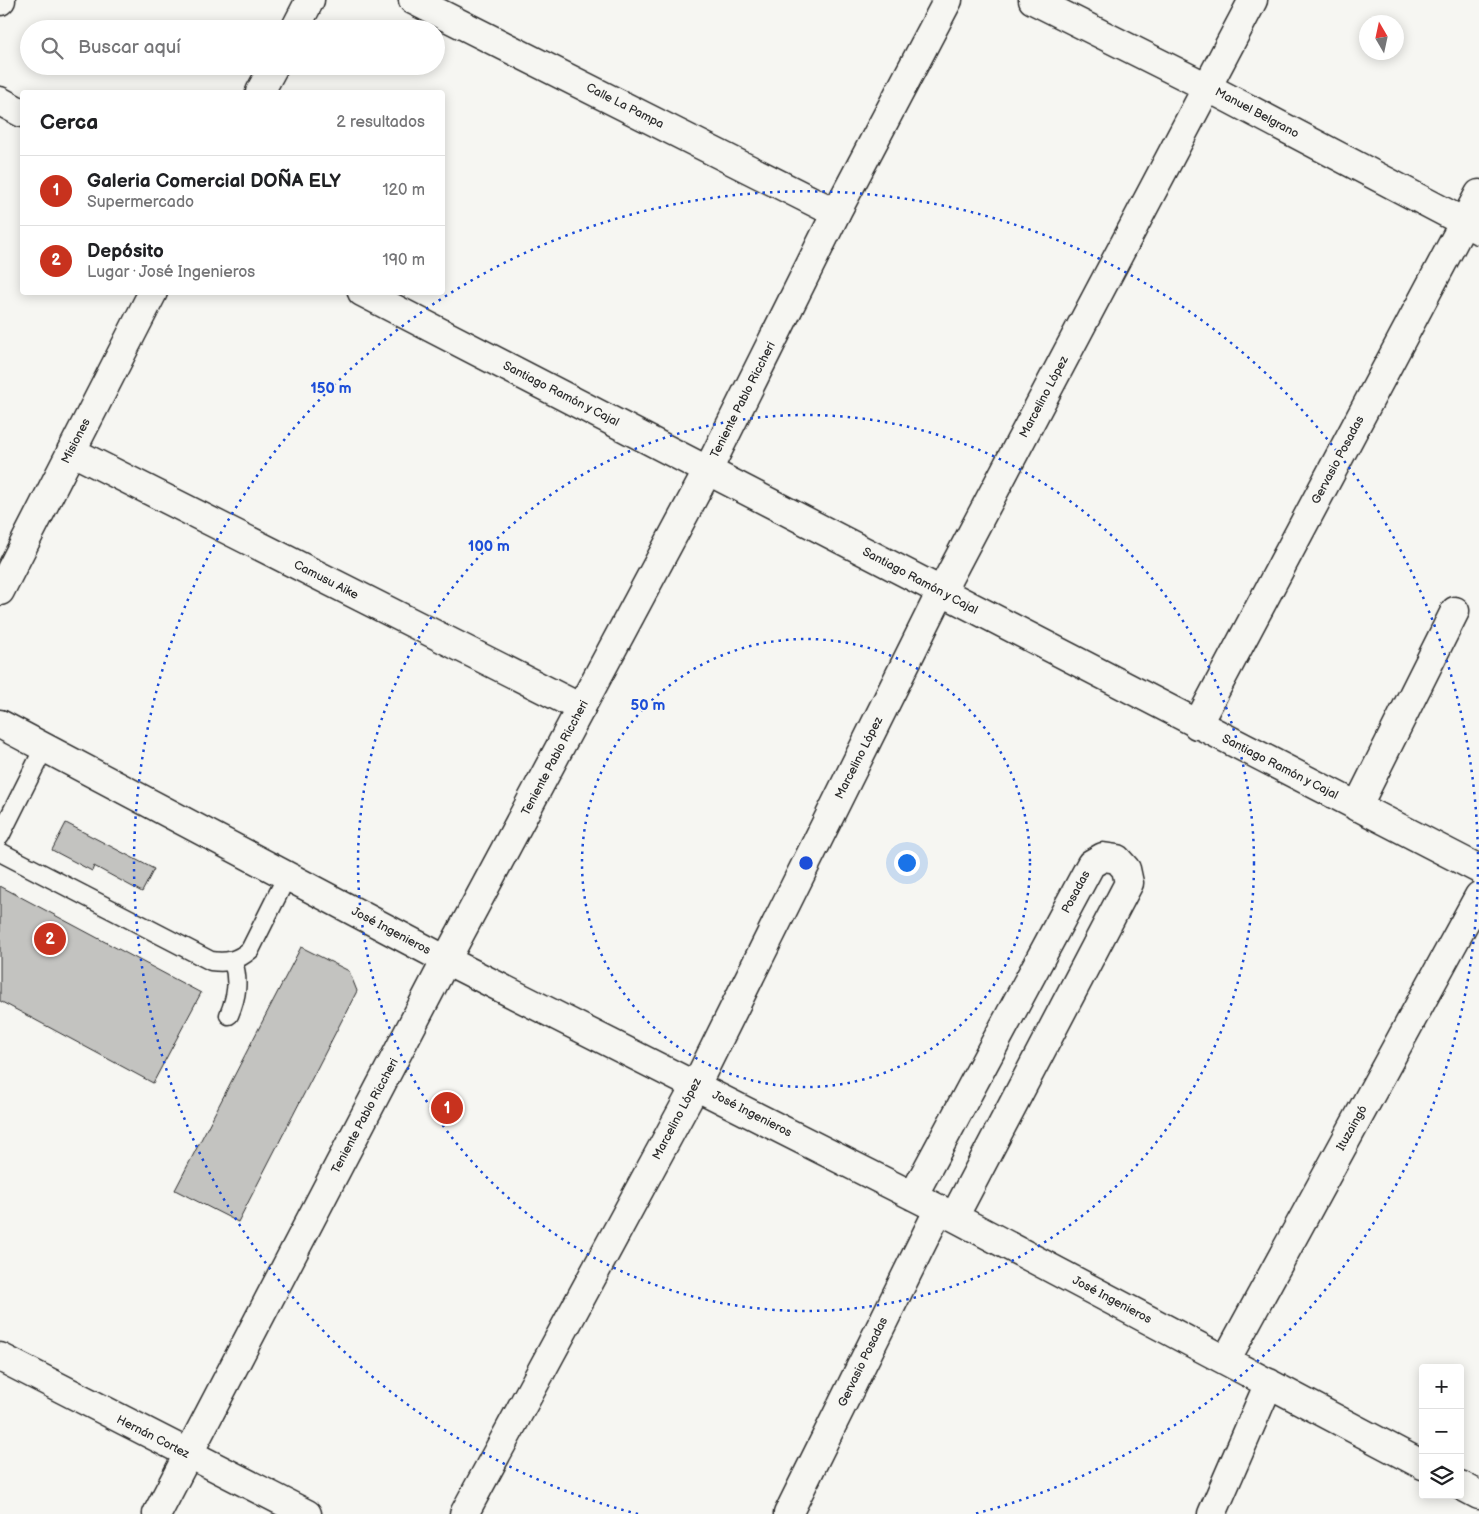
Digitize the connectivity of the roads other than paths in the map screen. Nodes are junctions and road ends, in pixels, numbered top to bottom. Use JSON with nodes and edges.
{"nodes":[{"id":1,"x":310,"y":0,"type":"edge"},
{"id":2,"x":413,"y":0,"type":"edge"},
{"id":3,"x":948,"y":0,"type":"edge"},
{"id":4,"x":1033,"y":0,"type":"edge"},
{"id":5,"x":1253,"y":0,"type":"edge"},
{"id":6,"x":300,"y":20,"type":"edge"},
{"id":7,"x":269,"y":75,"type":"edge"},
{"id":8,"x":1206,"y":87,"type":"junction"},
{"id":9,"x":261,"y":90,"type":"edge"},
{"id":10,"x":0,"y":101,"type":"edge"},
{"id":11,"x":20,"y":112,"type":"edge"},
{"id":12,"x":1479,"y":194,"type":"edge"},
{"id":13,"x":836,"y":213,"type":"junction"},
{"id":14,"x":1472,"y":226,"type":"edge"},
{"id":15,"x":151,"y":295,"type":"edge"},
{"id":16,"x":368,"y":295,"type":"edge"},
{"id":17,"x":71,"y":451,"type":"junction"},
{"id":18,"x":708,"y":470,"type":"junction"},
{"id":19,"x":0,"y":591,"type":"edge"},
{"id":20,"x":942,"y":592,"type":"junction"},
{"id":21,"x":1455,"y":611,"type":"dead end"},
{"id":22,"x":581,"y":708,"type":"junction"},
{"id":23,"x":0,"y":724,"type":"edge"},
{"id":24,"x":1197,"y":725,"type":"junction"},
{"id":25,"x":44,"y":748,"type":"junction"},
{"id":26,"x":1357,"y":807,"type":"junction"},
{"id":27,"x":0,"y":836,"type":"edge"},
{"id":28,"x":0,"y":852,"type":"edge"},
{"id":29,"x":1479,"y":869,"type":"edge"},
{"id":30,"x":287,"y":876,"type":"junction"},
{"id":31,"x":1479,"y":896,"type":"edge"},
{"id":32,"x":446,"y":960,"type":"junction"},
{"id":33,"x":233,"y":961,"type":"junction"},
{"id":34,"x":229,"y":1015,"type":"dead end"},
{"id":35,"x":696,"y":1085,"type":"junction"},
{"id":36,"x":913,"y":1196,"type":"junction"},
{"id":37,"x":946,"y":1213,"type":"junction"},
{"id":38,"x":0,"y":1357,"type":"edge"},
{"id":39,"x":1226,"y":1360,"type":"junction"},
{"id":40,"x":1269,"y":1383,"type":"junction"},
{"id":41,"x":188,"y":1454,"type":"junction"},
{"id":42,"x":1419,"y":1463,"type":"edge"},
{"id":43,"x":1464,"y":1487,"type":"edge"},
{"id":44,"x":1479,"y":1495,"type":"edge"},
{"id":45,"x":157,"y":1514,"type":"edge"},
{"id":46,"x":308,"y":1514,"type":"edge"},
{"id":47,"x":464,"y":1514,"type":"edge"},
{"id":48,"x":788,"y":1514,"type":"edge"},
{"id":49,"x":1212,"y":1514,"type":"edge"}],
"edges":[{"from":1,"to":6,"type":"street"},
{"from":2,"to":13,"type":"street","name":"Calle La Pampa"},
{"from":3,"to":13,"type":"street","name":"Teniente Pablo Riccheri"},
{"from":4,"to":8,"type":"street","name":"Manuel Belgrano"},
{"from":5,"to":8,"type":"street","name":"Marcelino López"},
{"from":7,"to":9,"type":"street"},
{"from":8,"to":14,"type":"street","name":"Manuel Belgrano"},
{"from":8,"to":20,"type":"street","name":"Marcelino López"},
{"from":10,"to":11,"type":"street"},
{"from":12,"to":14,"type":"street","name":"Gervasio Posadas"},
{"from":13,"to":18,"type":"street","name":"Teniente Pablo Riccheri"},
{"from":14,"to":24,"type":"street","name":"Gervasio Posadas"},
{"from":15,"to":17,"type":"street","name":"Misiones"},
{"from":16,"to":18,"type":"street","name":"Santiago Ramón y Cajal"},
{"from":17,"to":19,"type":"street","name":"Misiones"},
{"from":17,"to":22,"type":"street","name":"Camusu Aike"},
{"from":18,"to":20,"type":"street","name":"Santiago Ramón y Cajal"},
{"from":18,"to":22,"type":"street","name":"Teniente Pablo Riccheri"},
{"from":20,"to":24,"type":"street","name":"Santiago Ramón y Cajal"},
{"from":20,"to":35,"type":"street","name":"Marcelino López"},
{"from":21,"to":26,"type":"street"},
{"from":22,"to":32,"type":"street","name":"Teniente Pablo Riccheri"},
{"from":23,"to":25,"type":"street","name":"José Ingenieros"},
{"from":24,"to":26,"type":"street","name":"Santiago Ramón y Cajal"},
{"from":25,"to":27,"type":"lane"},
{"from":25,"to":30,"type":"street","name":"José Ingenieros"},
{"from":26,"to":29,"type":"street","name":"Santiago Ramón y Cajal"},
{"from":28,"to":33,"type":"lane"},
{"from":30,"to":32,"type":"street","name":"José Ingenieros"},
{"from":30,"to":33,"type":"lane"},
{"from":31,"to":39,"type":"street","name":"Ituzaingó"},
{"from":32,"to":35,"type":"street","name":"José Ingenieros"},
{"from":32,"to":41,"type":"street","name":"Teniente Pablo Riccheri"},
{"from":33,"to":34,"type":"lane"},
{"from":35,"to":36,"type":"street","name":"José Ingenieros"},
{"from":35,"to":47,"type":"street","name":"Marcelino López"},
{"from":36,"to":37,"type":"street","name":"José Ingenieros"},
{"from":36,"to":37,"type":"street","name":"Posadas"},
{"from":37,"to":39,"type":"street","name":"José Ingenieros"},
{"from":37,"to":48,"type":"street","name":"Gervasio Posadas"},
{"from":38,"to":41,"type":"street","name":"Hernán Cortez"},
{"from":39,"to":40,"type":"street","name":"José Ingenieros"},
{"from":40,"to":42,"type":"street","name":"José Ingenieros"},
{"from":40,"to":49,"type":"street"},
{"from":41,"to":45,"type":"street","name":"Teniente Pablo Riccheri"},
{"from":41,"to":46,"type":"street","name":"Hernán Cortez"},
{"from":43,"to":44,"type":"street"}]}
